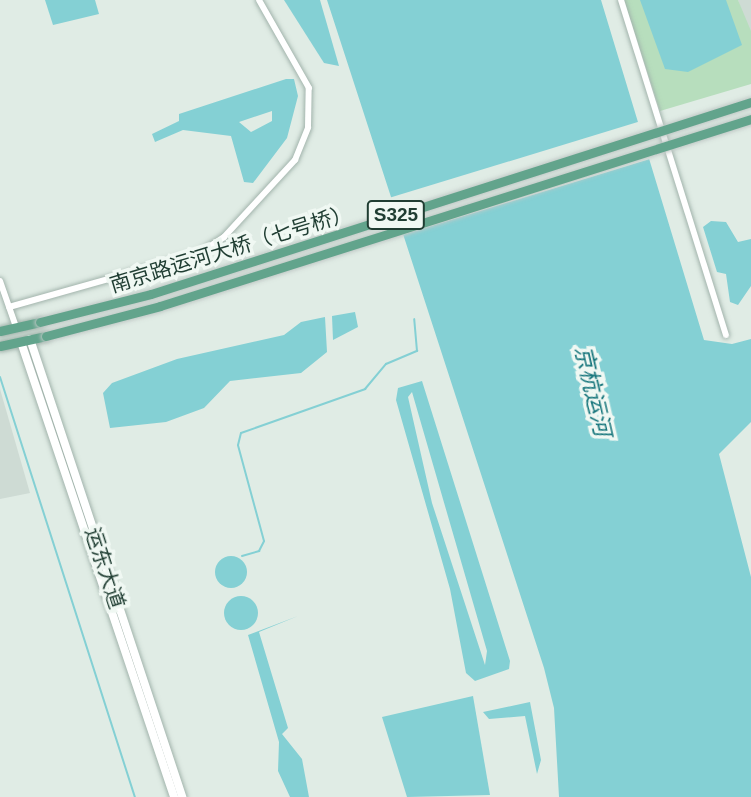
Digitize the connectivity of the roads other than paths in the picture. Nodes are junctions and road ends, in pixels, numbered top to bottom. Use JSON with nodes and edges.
{"nodes":[{"id":1,"x":259,"y":0,"type":"edge"},
{"id":2,"x":621,"y":0,"type":"edge"},
{"id":3,"x":751,"y":102,"type":"edge"},
{"id":4,"x":751,"y":119,"type":"edge"},
{"id":5,"x":0,"y":281,"type":"edge"},
{"id":6,"x":9,"y":307,"type":"junction"},
{"id":7,"x":16,"y":327,"type":"junction"},
{"id":8,"x":0,"y":331,"type":"edge"},
{"id":9,"x":726,"y":335,"type":"dead end"},
{"id":10,"x":25,"y":341,"type":"junction"},
{"id":11,"x":0,"y":346,"type":"edge"},
{"id":12,"x":174,"y":797,"type":"edge"},
{"id":13,"x":182,"y":797,"type":"edge"}],
"edges":[{"from":1,"to":6,"type":"street"},
{"from":2,"to":9,"type":"street"},
{"from":3,"to":7,"type":"main road","name":"南京路运河大桥（七号桥）","number":"S325","bridge":true},
{"from":4,"to":10,"type":"main road","name":"南京路运河大桥（七号桥）","number":"S325","bridge":true},
{"from":5,"to":6,"type":"street"},
{"from":6,"to":7,"type":"street"},
{"from":7,"to":8,"type":"main road","number":"S325"},
{"from":10,"to":11,"type":"main road","number":"S325"},
{"from":10,"to":12,"type":"main road","name":"运东大道"},
{"from":10,"to":13,"type":"main road","name":"运东大道"}]}
